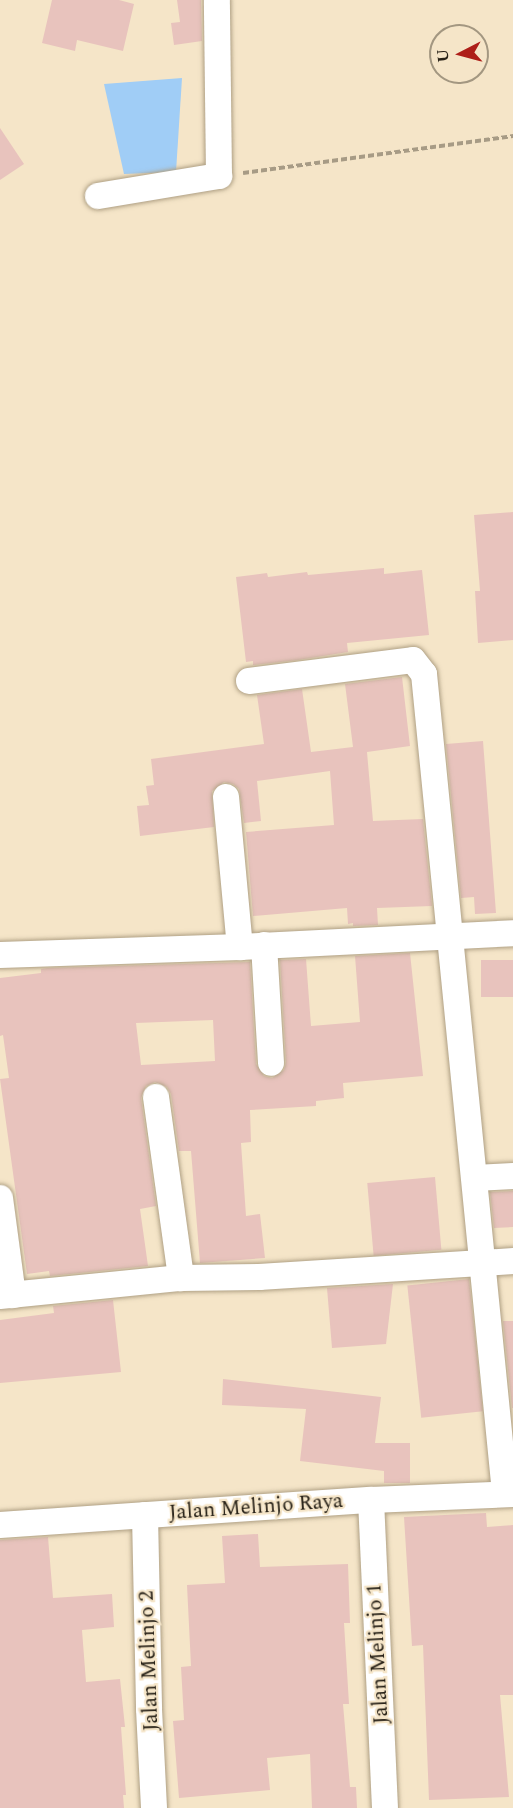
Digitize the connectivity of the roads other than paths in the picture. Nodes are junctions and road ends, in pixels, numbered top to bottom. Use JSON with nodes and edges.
{"nodes":[{"id":1,"x":217,"y":0,"type":"edge"},
{"id":2,"x":98,"y":196,"type":"dead end"},
{"id":3,"x":249,"y":681,"type":"dead end"},
{"id":4,"x":226,"y":797,"type":"dead end"},
{"id":5,"x":513,"y":933,"type":"edge"},
{"id":6,"x":451,"y":934,"type":"junction"},
{"id":7,"x":252,"y":946,"type":"junction"},
{"id":8,"x":0,"y":955,"type":"edge"},
{"id":9,"x":271,"y":1063,"type":"dead end"},
{"id":10,"x":156,"y":1097,"type":"dead end"},
{"id":11,"x":513,"y":1176,"type":"edge"},
{"id":12,"x":475,"y":1178,"type":"junction"},
{"id":13,"x":0,"y":1198,"type":"edge"},
{"id":14,"x":513,"y":1261,"type":"edge"},
{"id":15,"x":484,"y":1262,"type":"junction"},
{"id":16,"x":181,"y":1278,"type":"junction"},
{"id":17,"x":6,"y":1295,"type":"edge"},
{"id":18,"x":509,"y":1493,"type":"edge"},
{"id":19,"x":371,"y":1500,"type":"junction"},
{"id":20,"x":145,"y":1515,"type":"junction"},
{"id":21,"x":0,"y":1526,"type":"edge"},
{"id":22,"x":154,"y":1808,"type":"edge"},
{"id":23,"x":385,"y":1808,"type":"edge"}],
"edges":[{"from":1,"to":2,"type":"street"},
{"from":3,"to":6,"type":"street"},
{"from":4,"to":7,"type":"street"},
{"from":5,"to":6,"type":"street"},
{"from":6,"to":7,"type":"street"},
{"from":6,"to":12,"type":"street"},
{"from":7,"to":8,"type":"street"},
{"from":7,"to":9,"type":"street"},
{"from":10,"to":16,"type":"street"},
{"from":11,"to":12,"type":"street"},
{"from":12,"to":15,"type":"street"},
{"from":13,"to":17,"type":"street"},
{"from":14,"to":15,"type":"street"},
{"from":15,"to":16,"type":"street"},
{"from":15,"to":18,"type":"street"},
{"from":16,"to":17,"type":"street"},
{"from":18,"to":19,"type":"street","name":"Jalan Melinjo Raya"},
{"from":19,"to":20,"type":"street","name":"Jalan Melinjo Raya"},
{"from":19,"to":23,"type":"street","name":"Jalan Melinjo 1"},
{"from":20,"to":21,"type":"street","name":"Jalan Melinjo Raya"},
{"from":20,"to":22,"type":"street","name":"Jalan Melinjo 2"}]}
